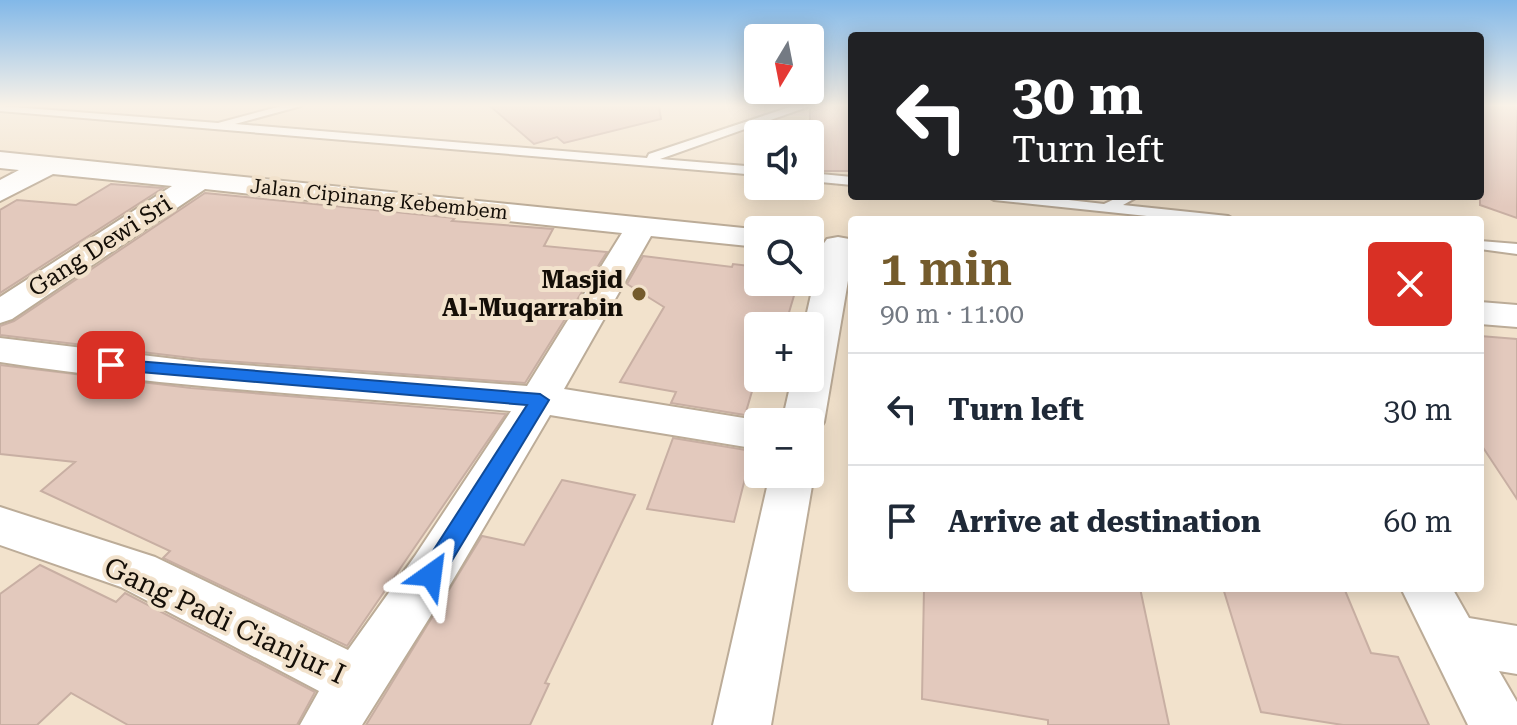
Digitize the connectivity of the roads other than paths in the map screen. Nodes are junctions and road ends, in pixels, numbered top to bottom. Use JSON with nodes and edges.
{"nodes":[{"id":1,"x":393,"y":140,"type":"edge"},
{"id":2,"x":703,"y":140,"type":"edge"},
{"id":3,"x":646,"y":159,"type":"junction"},
{"id":4,"x":0,"y":160,"type":"edge"},
{"id":5,"x":49,"y":165,"type":"junction"},
{"id":6,"x":744,"y":170,"type":"edge"},
{"id":7,"x":824,"y":178,"type":"edge"},
{"id":8,"x":200,"y":180,"type":"junction"},
{"id":9,"x":848,"y":181,"type":"edge"},
{"id":10,"x":0,"y":192,"type":"edge"},
{"id":11,"x":1031,"y":200,"type":"edge"},
{"id":12,"x":1123,"y":200,"type":"edge"},
{"id":13,"x":1106,"y":208,"type":"junction"},
{"id":14,"x":1187,"y":216,"type":"edge"},
{"id":15,"x":642,"y":226,"type":"junction"},
{"id":16,"x":744,"y":237,"type":"edge"},
{"id":17,"x":1484,"y":245,"type":"edge"},
{"id":18,"x":833,"y":246,"type":"edge"},
{"id":19,"x":1517,"y":249,"type":"edge"},
{"id":20,"x":0,"y":312,"type":"edge"},
{"id":21,"x":1484,"y":313,"type":"edge"},
{"id":22,"x":1517,"y":316,"type":"edge"},
{"id":23,"x":0,"y":350,"type":"edge"},
{"id":24,"x":540,"y":400,"type":"junction"},
{"id":25,"x":805,"y":408,"type":"edge"},
{"id":26,"x":744,"y":432,"type":"edge"},
{"id":27,"x":789,"y":488,"type":"edge"},
{"id":28,"x":0,"y":526,"type":"edge"},
{"id":29,"x":1428,"y":592,"type":"edge"},
{"id":30,"x":1453,"y":639,"type":"junction"},
{"id":31,"x":1517,"y":650,"type":"edge"},
{"id":32,"x":357,"y":682,"type":"junction"},
{"id":33,"x":329,"y":725,"type":"edge"},
{"id":34,"x":742,"y":725,"type":"edge"},
{"id":35,"x":1498,"y":725,"type":"edge"}],
"edges":[{"from":1,"to":3,"type":"lane"},
{"from":2,"to":3,"type":"lane"},
{"from":3,"to":6,"type":"lane"},
{"from":4,"to":5,"type":"street","name":"Jalan Cipinang Kebembem"},
{"from":5,"to":8,"type":"street","name":"Jalan Cipinang Kebembem"},
{"from":5,"to":10,"type":"street"},
{"from":7,"to":9,"type":"lane"},
{"from":8,"to":15,"type":"street","name":"Jalan Cipinang Kebembem"},
{"from":8,"to":20,"type":"street","name":"Gang Dewi Sri"},
{"from":11,"to":13,"type":"lane"},
{"from":12,"to":13,"type":"lane"},
{"from":13,"to":14,"type":"lane"},
{"from":15,"to":16,"type":"street","name":"Jalan Cipinang Kebembem"},
{"from":15,"to":24,"type":"street"},
{"from":17,"to":19,"type":"lane"},
{"from":18,"to":25,"type":"street"},
{"from":21,"to":22,"type":"street"},
{"from":23,"to":24,"type":"street"},
{"from":24,"to":26,"type":"street"},
{"from":24,"to":32,"type":"street"},
{"from":27,"to":34,"type":"street"},
{"from":28,"to":32,"type":"street","name":"Gang Padi Cianjur I"},
{"from":29,"to":30,"type":"street"},
{"from":30,"to":31,"type":"street"},
{"from":30,"to":35,"type":"street"},
{"from":32,"to":33,"type":"street","name":"Gang Padi Cianjur I"}]}
